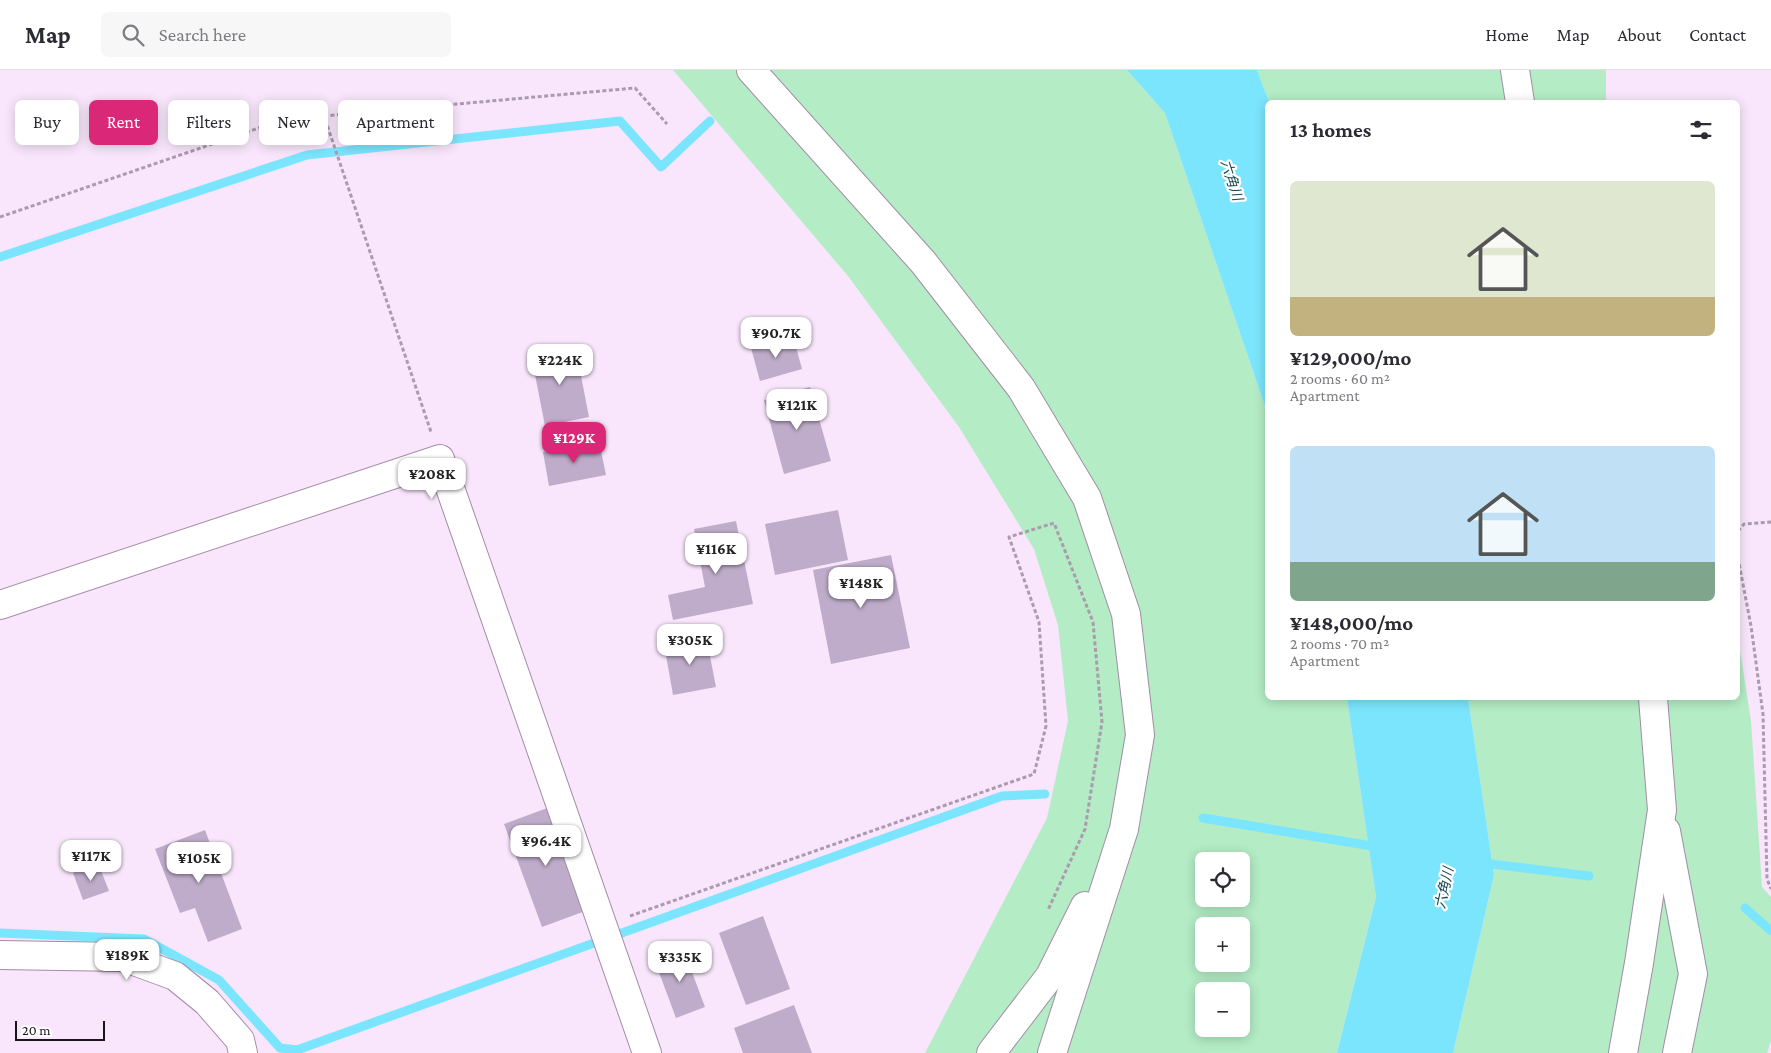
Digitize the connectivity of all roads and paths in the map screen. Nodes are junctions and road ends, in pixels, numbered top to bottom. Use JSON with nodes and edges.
{"nodes":[{"id":1,"x":751,"y":70,"type":"edge"},
{"id":2,"x":1516,"y":70,"type":"edge"},
{"id":3,"x":1520,"y":100,"type":"edge"},
{"id":4,"x":328,"y":116,"type":"edge"},
{"id":5,"x":667,"y":124,"type":"dead end"},
{"id":6,"x":259,"y":128,"type":"edge"},
{"id":7,"x":328,"y":129,"type":"edge"},
{"id":8,"x":0,"y":217,"type":"edge"},
{"id":9,"x":440,"y":459,"type":"junction"},
{"id":10,"x":1771,"y":522,"type":"edge"},
{"id":11,"x":1740,"y":529,"type":"edge"},
{"id":12,"x":1740,"y":568,"type":"edge"},
{"id":13,"x":0,"y":605,"type":"edge"},
{"id":14,"x":1653,"y":700,"type":"edge"},
{"id":15,"x":1662,"y":810,"type":"junction"},
{"id":16,"x":1124,"y":828,"type":"junction"},
{"id":17,"x":1771,"y":889,"type":"edge"},
{"id":18,"x":1044,"y":918,"type":"dead end"},
{"id":19,"x":607,"y":938,"type":"junction"},
{"id":20,"x":0,"y":955,"type":"edge"},
{"id":21,"x":243,"y":1053,"type":"edge"},
{"id":22,"x":647,"y":1053,"type":"edge"},
{"id":23,"x":990,"y":1053,"type":"edge"},
{"id":24,"x":1052,"y":1053,"type":"edge"},
{"id":25,"x":1623,"y":1053,"type":"edge"},
{"id":26,"x":1677,"y":1053,"type":"edge"}],
"edges":[{"from":1,"to":16,"type":"street"},
{"from":2,"to":3,"type":"street"},
{"from":4,"to":5,"type":"path"},
{"from":6,"to":8,"type":"path"},
{"from":7,"to":9,"type":"path"},
{"from":9,"to":13,"type":"street"},
{"from":9,"to":19,"type":"street"},
{"from":10,"to":11,"type":"path"},
{"from":12,"to":17,"type":"path"},
{"from":14,"to":15,"type":"street"},
{"from":15,"to":25,"type":"street"},
{"from":15,"to":26,"type":"street"},
{"from":16,"to":23,"type":"street"},
{"from":16,"to":24,"type":"street"},
{"from":18,"to":19,"type":"path"},
{"from":19,"to":22,"type":"street"},
{"from":20,"to":21,"type":"street"}]}
